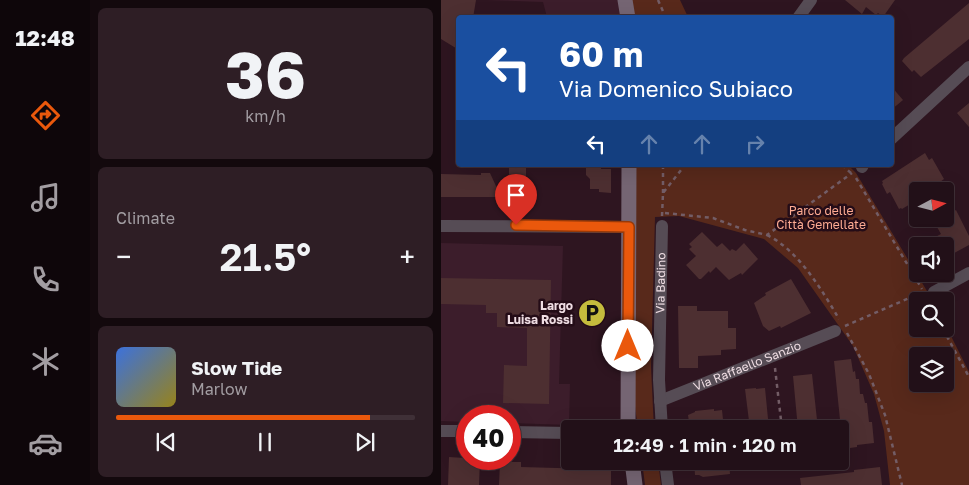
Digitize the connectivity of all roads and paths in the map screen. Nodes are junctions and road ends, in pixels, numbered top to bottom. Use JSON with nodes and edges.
{"nodes":[{"id":1,"x":625,"y":0,"type":"edge"},
{"id":2,"x":658,"y":0,"type":"edge"},
{"id":3,"x":811,"y":0,"type":"edge"},
{"id":4,"x":628,"y":15,"type":"edge"},
{"id":5,"x":665,"y":15,"type":"edge"},
{"id":6,"x":800,"y":15,"type":"edge"},
{"id":7,"x":969,"y":67,"type":"edge"},
{"id":8,"x":894,"y":136,"type":"edge"},
{"id":9,"x":629,"y":167,"type":"edge"},
{"id":10,"x":663,"y":167,"type":"edge"},
{"id":11,"x":683,"y":167,"type":"edge"},
{"id":12,"x":859,"y":168,"type":"edge"},
{"id":13,"x":663,"y":193,"type":"junction"},
{"id":14,"x":662,"y":213,"type":"junction"},
{"id":15,"x":441,"y":226,"type":"edge"},
{"id":16,"x":662,"y":226,"type":"joint"},
{"id":17,"x":629,"y":227,"type":"junction"},
{"id":18,"x":767,"y":234,"type":"junction"},
{"id":19,"x":969,"y":273,"type":"edge"},
{"id":20,"x":927,"y":292,"type":"edge"},
{"id":21,"x":930,"y":292,"type":"edge"},
{"id":22,"x":909,"y":301,"type":"edge"},
{"id":23,"x":839,"y":329,"type":"junction"},
{"id":24,"x":947,"y":337,"type":"edge"},
{"id":25,"x":774,"y":355,"type":"junction"},
{"id":26,"x":969,"y":377,"type":"edge"},
{"id":27,"x":660,"y":401,"type":"junction"},
{"id":28,"x":629,"y":420,"type":"edge"},
{"id":29,"x":661,"y":420,"type":"edge"},
{"id":30,"x":781,"y":420,"type":"edge"},
{"id":31,"x":441,"y":430,"type":"edge"},
{"id":32,"x":456,"y":431,"type":"edge"},
{"id":33,"x":521,"y":432,"type":"edge"},
{"id":34,"x":561,"y":433,"type":"edge"},
{"id":35,"x":633,"y":470,"type":"edge"},
{"id":36,"x":666,"y":470,"type":"edge"},
{"id":37,"x":635,"y":485,"type":"edge"},
{"id":38,"x":668,"y":485,"type":"edge"},
{"id":39,"x":902,"y":485,"type":"edge"}],
"edges":[{"from":1,"to":4,"type":"street"},
{"from":2,"to":5,"type":"path"},
{"from":3,"to":6,"type":"street"},
{"from":7,"to":8,"type":"street"},
{"from":9,"to":17,"type":"street"},
{"from":10,"to":13,"type":"path"},
{"from":11,"to":13,"type":"path"},
{"from":12,"to":18,"type":"path"},
{"from":12,"to":20,"type":"path"},
{"from":13,"to":14,"type":"path"},
{"from":14,"to":16,"type":"path"},
{"from":14,"to":18,"type":"path"},
{"from":15,"to":17,"type":"street"},
{"from":16,"to":27,"type":"street","name":"Via Badino"},
{"from":17,"to":28,"type":"street"},
{"from":18,"to":23,"type":"path"},
{"from":19,"to":21,"type":"street"},
{"from":22,"to":23,"type":"path"},
{"from":23,"to":25,"type":"street","name":"Via Raffaello Sanzio"},
{"from":23,"to":39,"type":"path"},
{"from":24,"to":26,"type":"path"},
{"from":25,"to":27,"type":"street","name":"Via Raffaello Sanzio"},
{"from":25,"to":30,"type":"path"},
{"from":27,"to":29,"type":"street","name":"Via Badino"},
{"from":31,"to":32,"type":"street"},
{"from":33,"to":34,"type":"street"},
{"from":35,"to":37,"type":"street"},
{"from":36,"to":38,"type":"street"}]}
